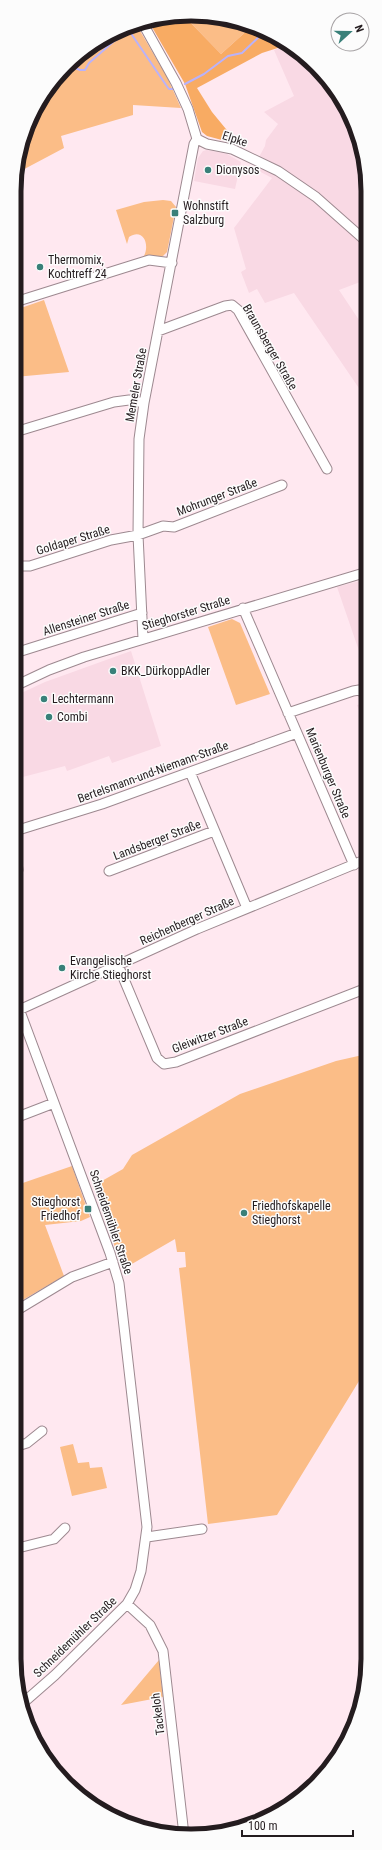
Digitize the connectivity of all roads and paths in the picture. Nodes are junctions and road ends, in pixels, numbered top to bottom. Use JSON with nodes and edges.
{"nodes":[{"id":1,"x":145,"y":28,"type":"edge"},
{"id":2,"x":197,"y":139,"type":"junction"},
{"id":3,"x":361,"y":237,"type":"edge"},
{"id":4,"x":172,"y":263,"type":"junction"},
{"id":5,"x":21,"y":300,"type":"edge"},
{"id":6,"x":158,"y":332,"type":"junction"},
{"id":7,"x":144,"y":403,"type":"junction"},
{"id":8,"x":21,"y":430,"type":"edge"},
{"id":9,"x":326,"y":469,"type":"dead end"},
{"id":10,"x":282,"y":485,"type":"dead end"},
{"id":11,"x":138,"y":535,"type":"junction"},
{"id":12,"x":21,"y":566,"type":"edge"},
{"id":13,"x":361,"y":574,"type":"edge"},
{"id":14,"x":243,"y":608,"type":"junction"},
{"id":15,"x":142,"y":613,"type":"junction"},
{"id":16,"x":143,"y":639,"type":"junction"},
{"id":17,"x":21,"y":651,"type":"edge"},
{"id":18,"x":21,"y":681,"type":"edge"},
{"id":19,"x":361,"y":691,"type":"edge"},
{"id":20,"x":288,"y":713,"type":"junction"},
{"id":21,"x":297,"y":733,"type":"junction"},
{"id":22,"x":190,"y":772,"type":"junction"},
{"id":23,"x":21,"y":829,"type":"edge"},
{"id":24,"x":214,"y":831,"type":"junction"},
{"id":25,"x":361,"y":862,"type":"edge"},
{"id":26,"x":354,"y":865,"type":"junction"},
{"id":27,"x":109,"y":871,"type":"dead end"},
{"id":28,"x":247,"y":908,"type":"junction"},
{"id":29,"x":118,"y":965,"type":"junction"},
{"id":30,"x":361,"y":990,"type":"edge"},
{"id":31,"x":21,"y":1009,"type":"edge"},
{"id":32,"x":21,"y":1015,"type":"edge"},
{"id":33,"x":54,"y":1103,"type":"junction"},
{"id":34,"x":21,"y":1115,"type":"edge"},
{"id":35,"x":113,"y":1262,"type":"junction"},
{"id":36,"x":21,"y":1308,"type":"edge"},
{"id":37,"x":42,"y":1431,"type":"dead end"},
{"id":38,"x":21,"y":1445,"type":"edge"},
{"id":39,"x":65,"y":1528,"type":"dead end"},
{"id":40,"x":202,"y":1530,"type":"dead end"},
{"id":41,"x":147,"y":1537,"type":"junction"},
{"id":42,"x":21,"y":1547,"type":"edge"},
{"id":43,"x":126,"y":1604,"type":"junction"},
{"id":44,"x":26,"y":1700,"type":"edge"},
{"id":45,"x":183,"y":1829,"type":"edge"}],
"edges":[{"from":1,"to":2,"type":"street"},
{"from":2,"to":3,"type":"street","name":"Elpke"},
{"from":2,"to":4,"type":"street","name":"Memeler Straße"},
{"from":4,"to":5,"type":"street"},
{"from":4,"to":6,"type":"street","name":"Memeler Straße"},
{"from":6,"to":7,"type":"street","name":"Memeler Straße"},
{"from":6,"to":9,"type":"street","name":"Braunsberger Straße"},
{"from":7,"to":8,"type":"street"},
{"from":7,"to":11,"type":"street","name":"Memeler Straße"},
{"from":10,"to":11,"type":"street","name":"Mohrunger Straße"},
{"from":11,"to":12,"type":"street","name":"Goldaper Straße"},
{"from":11,"to":15,"type":"street","name":"Memeler Straße"},
{"from":13,"to":14,"type":"street","name":"Stieghorster Straße"},
{"from":14,"to":16,"type":"street","name":"Stieghorster Straße"},
{"from":14,"to":20,"type":"street","name":"Marienburger Straße"},
{"from":15,"to":16,"type":"street","name":"Memeler Straße"},
{"from":15,"to":17,"type":"street","name":"Allensteiner Straße"},
{"from":16,"to":18,"type":"street","name":"Stieghorster Straße"},
{"from":19,"to":20,"type":"street"},
{"from":20,"to":21,"type":"street","name":"Marienburger Straße"},
{"from":21,"to":22,"type":"street","name":"Bertelsmann-und-Niemann-Straße"},
{"from":21,"to":26,"type":"street","name":"Marienburger Straße"},
{"from":22,"to":23,"type":"street","name":"Bertelsmann-und-Niemann-Straße"},
{"from":22,"to":24,"type":"street","name":"Landsberger Straße"},
{"from":24,"to":27,"type":"street","name":"Landsberger Straße"},
{"from":24,"to":28,"type":"street","name":"Landsberger Straße"},
{"from":25,"to":26,"type":"street","name":"Reichenberger Straße"},
{"from":26,"to":28,"type":"street","name":"Reichenberger Straße"},
{"from":28,"to":29,"type":"street","name":"Reichenberger Straße"},
{"from":29,"to":30,"type":"street","name":"Gleiwitzer Straße"},
{"from":29,"to":31,"type":"street","name":"Reichenberger Straße"},
{"from":32,"to":33,"type":"street","name":"Schneidemühler Straße"},
{"from":33,"to":34,"type":"street"},
{"from":33,"to":35,"type":"street","name":"Schneidemühler Straße"},
{"from":35,"to":36,"type":"street"},
{"from":35,"to":41,"type":"street","name":"Schneidemühler Straße"},
{"from":37,"to":38,"type":"street"},
{"from":39,"to":42,"type":"street"},
{"from":40,"to":41,"type":"street"},
{"from":41,"to":43,"type":"street","name":"Schneidemühler Straße"},
{"from":43,"to":44,"type":"street","name":"Schneidemühler Straße"},
{"from":43,"to":45,"type":"street","name":"Tackeloh"}]}
